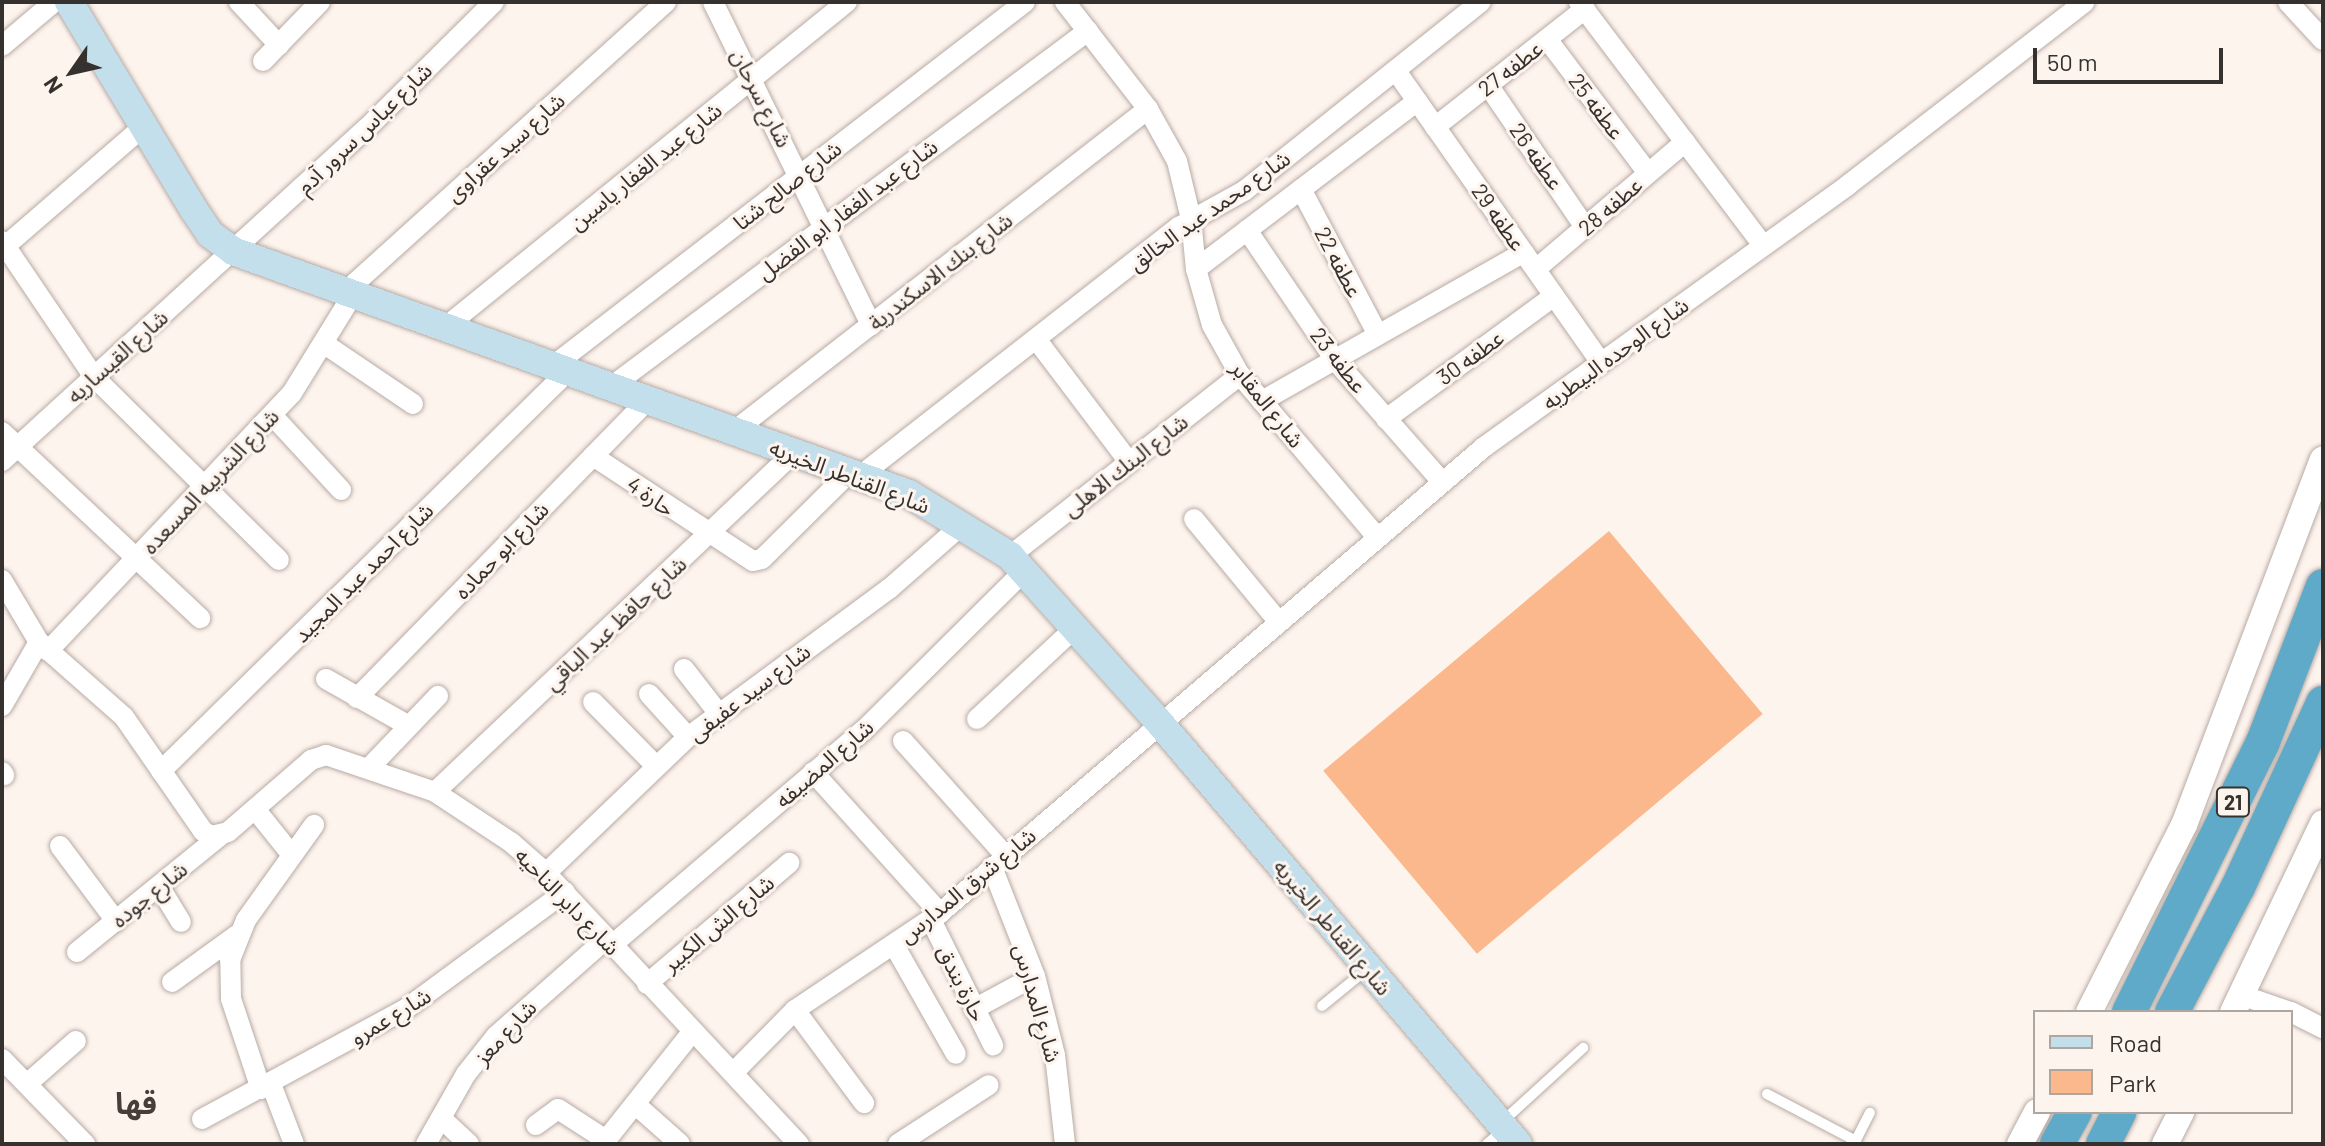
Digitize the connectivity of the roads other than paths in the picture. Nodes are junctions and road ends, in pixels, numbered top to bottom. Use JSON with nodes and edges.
{"nodes":[{"id":1,"x":239,"y":2,"type":"edge"},
{"id":2,"x":320,"y":2,"type":"edge"},
{"id":3,"x":494,"y":2,"type":"edge"},
{"id":4,"x":666,"y":2,"type":"edge"},
{"id":5,"x":713,"y":2,"type":"edge"},
{"id":6,"x":847,"y":2,"type":"edge"},
{"id":7,"x":1025,"y":2,"type":"edge"},
{"id":8,"x":1065,"y":2,"type":"edge"},
{"id":9,"x":1481,"y":2,"type":"edge"},
{"id":10,"x":2085,"y":2,"type":"edge"},
{"id":11,"x":2288,"y":2,"type":"edge"},
{"id":12,"x":69,"y":4,"type":"edge"},
{"id":13,"x":1582,"y":6,"type":"edge"},
{"id":14,"x":1088,"y":31,"type":"junction"},
{"id":15,"x":1547,"y":39,"type":"junction"},
{"id":16,"x":2323,"y":40,"type":"edge"},
{"id":17,"x":279,"y":45,"type":"junction"},
{"id":18,"x":2,"y":46,"type":"edge"},
{"id":19,"x":263,"y":61,"type":"dead end"},
{"id":20,"x":1396,"y":71,"type":"junction"},
{"id":21,"x":753,"y":78,"type":"junction"},
{"id":22,"x":1488,"y":85,"type":"junction"},
{"id":23,"x":1417,"y":101,"type":"junction"},
{"id":24,"x":1148,"y":109,"type":"junction"},
{"id":25,"x":143,"y":127,"type":"junction"},
{"id":26,"x":1435,"y":127,"type":"junction"},
{"id":27,"x":1685,"y":142,"type":"junction"},
{"id":28,"x":1648,"y":173,"type":"junction"},
{"id":29,"x":801,"y":174,"type":"junction"},
{"id":30,"x":1301,"y":189,"type":"junction"},
{"id":31,"x":1191,"y":219,"type":"junction"},
{"id":32,"x":826,"y":226,"type":"junction"},
{"id":33,"x":1585,"y":227,"type":"junction"},
{"id":34,"x":1247,"y":230,"type":"junction"},
{"id":35,"x":3,"y":245,"type":"edge"},
{"id":36,"x":1763,"y":245,"type":"junction"},
{"id":37,"x":233,"y":251,"type":"junction"},
{"id":38,"x":1530,"y":261,"type":"junction"},
{"id":39,"x":1196,"y":269,"type":"junction"},
{"id":40,"x":348,"y":294,"type":"junction"},
{"id":41,"x":1554,"y":296,"type":"junction"},
{"id":42,"x":871,"y":325,"type":"junction"},
{"id":43,"x":443,"y":329,"type":"junction"},
{"id":44,"x":1378,"y":335,"type":"junction"},
{"id":45,"x":1036,"y":339,"type":"junction"},
{"id":46,"x":326,"y":345,"type":"junction"},
{"id":47,"x":1335,"y":360,"type":"junction"},
{"id":48,"x":1601,"y":363,"type":"junction"},
{"id":49,"x":557,"y":371,"type":"junction"},
{"id":50,"x":1240,"y":375,"type":"junction"},
{"id":51,"x":94,"y":377,"type":"junction"},
{"id":52,"x":608,"y":389,"type":"junction"},
{"id":53,"x":1262,"y":401,"type":"junction"},
{"id":54,"x":646,"y":402,"type":"junction"},
{"id":55,"x":413,"y":404,"type":"dead end"},
{"id":56,"x":272,"y":415,"type":"junction"},
{"id":57,"x":1386,"y":419,"type":"junction"},
{"id":58,"x":2,"y":432,"type":"edge"},
{"id":59,"x":733,"y":432,"type":"junction"},
{"id":60,"x":794,"y":453,"type":"junction"},
{"id":61,"x":8,"y":455,"type":"edge"},
{"id":62,"x":593,"y":456,"type":"junction"},
{"id":63,"x":2323,"y":460,"type":"edge"},
{"id":64,"x":1129,"y":462,"type":"junction"},
{"id":65,"x":855,"y":474,"type":"junction"},
{"id":66,"x":1442,"y":482,"type":"junction"},
{"id":67,"x":203,"y":488,"type":"junction"},
{"id":68,"x":341,"y":490,"type":"dead end"},
{"id":69,"x":1194,"y":519,"type":"dead end"},
{"id":70,"x":963,"y":524,"type":"junction"},
{"id":71,"x":708,"y":536,"type":"junction"},
{"id":72,"x":1377,"y":537,"type":"junction"},
{"id":73,"x":136,"y":559,"type":"junction"},
{"id":74,"x":279,"y":560,"type":"dead end"},
{"id":75,"x":1018,"y":563,"type":"junction"},
{"id":76,"x":2,"y":580,"type":"edge"},
{"id":77,"x":2323,"y":586,"type":"edge"},
{"id":78,"x":200,"y":618,"type":"dead end"},
{"id":79,"x":1278,"y":621,"type":"junction"},
{"id":80,"x":1076,"y":627,"type":"junction"},
{"id":81,"x":44,"y":647,"type":"junction"},
{"id":82,"x":684,"y":669,"type":"dead end"},
{"id":83,"x":326,"y":679,"type":"dead end"},
{"id":84,"x":649,"y":694,"type":"dead end"},
{"id":85,"x":438,"y":696,"type":"dead end"},
{"id":86,"x":357,"y":698,"type":"junction"},
{"id":87,"x":593,"y":702,"type":"dead end"},
{"id":88,"x":2323,"y":703,"type":"edge"},
{"id":89,"x":2,"y":706,"type":"edge"},
{"id":90,"x":719,"y":714,"type":"junction"},
{"id":91,"x":977,"y":719,"type":"dead end"},
{"id":92,"x":1159,"y":722,"type":"junction"},
{"id":93,"x":409,"y":726,"type":"junction"},
{"id":94,"x":688,"y":737,"type":"junction"},
{"id":95,"x":903,"y":741,"type":"dead end"},
{"id":96,"x":371,"y":766,"type":"junction"},
{"id":97,"x":656,"y":766,"type":"junction"},
{"id":98,"x":161,"y":771,"type":"junction"},
{"id":99,"x":813,"y":772,"type":"junction"},
{"id":100,"x":435,"y":792,"type":"junction"},
{"id":101,"x":255,"y":809,"type":"junction"},
{"id":102,"x":2323,"y":823,"type":"edge"},
{"id":103,"x":314,"y":825,"type":"dead end"},
{"id":104,"x":221,"y":835,"type":"junction"},
{"id":105,"x":60,"y":846,"type":"dead end"},
{"id":106,"x":291,"y":854,"type":"junction"},
{"id":107,"x":999,"y":861,"type":"junction"},
{"id":108,"x":789,"y":863,"type":"dead end"},
{"id":109,"x":546,"y":873,"type":"junction"},
{"id":110,"x":159,"y":886,"type":"junction"},
{"id":111,"x":565,"y":892,"type":"junction"},
{"id":112,"x":935,"y":916,"type":"junction"},
{"id":113,"x":116,"y":921,"type":"junction"},
{"id":114,"x":181,"y":922,"type":"dead end"},
{"id":115,"x":237,"y":935,"type":"junction"},
{"id":116,"x":609,"y":942,"type":"junction"},
{"id":117,"x":894,"y":945,"type":"junction"},
{"id":118,"x":77,"y":952,"type":"dead end"},
{"id":119,"x":1368,"y":968,"type":"junction"},
{"id":120,"x":1035,"y":976,"type":"junction"},
{"id":121,"x":172,"y":982,"type":"dead end"},
{"id":122,"x":647,"y":984,"type":"junction"},
{"id":123,"x":2237,"y":1003,"type":"edge"},
{"id":124,"x":1322,"y":1006,"type":"dead end"},
{"id":125,"x":974,"y":1009,"type":"junction"},
{"id":126,"x":795,"y":1010,"type":"junction"},
{"id":127,"x":2090,"y":1010,"type":"edge"},
{"id":128,"x":2130,"y":1010,"type":"edge"},
{"id":129,"x":2173,"y":1010,"type":"edge"},
{"id":130,"x":2279,"y":1010,"type":"edge"},
{"id":131,"x":2293,"y":1013,"type":"edge"},
{"id":132,"x":2323,"y":1028,"type":"edge"},
{"id":133,"x":693,"y":1031,"type":"junction"},
{"id":134,"x":76,"y":1041,"type":"dead end"},
{"id":135,"x":993,"y":1045,"type":"dead end"},
{"id":136,"x":1583,"y":1048,"type":"dead end"},
{"id":137,"x":956,"y":1054,"type":"dead end"},
{"id":138,"x":2,"y":1059,"type":"edge"},
{"id":139,"x":734,"y":1072,"type":"junction"},
{"id":140,"x":27,"y":1084,"type":"junction"},
{"id":141,"x":989,"y":1085,"type":"dead end"},
{"id":142,"x":266,"y":1086,"type":"junction"},
{"id":143,"x":1767,"y":1094,"type":"dead end"},
{"id":144,"x":864,"y":1103,"type":"dead end"},
{"id":145,"x":635,"y":1104,"type":"junction"},
{"id":146,"x":1870,"y":1113,"type":"dead end"},
{"id":147,"x":2036,"y":1114,"type":"edge"},
{"id":148,"x":2074,"y":1114,"type":"edge"},
{"id":149,"x":2118,"y":1114,"type":"edge"},
{"id":150,"x":2180,"y":1114,"type":"edge"},
{"id":151,"x":441,"y":1118,"type":"junction"},
{"id":152,"x":202,"y":1119,"type":"dead end"},
{"id":153,"x":536,"y":1125,"type":"dead end"},
{"id":154,"x":1502,"y":1135,"type":"edge"},
{"id":155,"x":610,"y":1141,"type":"edge"},
{"id":156,"x":1855,"y":1142,"type":"edge"},
{"id":157,"x":85,"y":1144,"type":"edge"},
{"id":158,"x":294,"y":1144,"type":"edge"},
{"id":159,"x":426,"y":1144,"type":"edge"},
{"id":160,"x":469,"y":1144,"type":"edge"},
{"id":161,"x":680,"y":1144,"type":"edge"},
{"id":162,"x":799,"y":1144,"type":"edge"},
{"id":163,"x":898,"y":1144,"type":"edge"},
{"id":164,"x":1065,"y":1144,"type":"edge"},
{"id":165,"x":2020,"y":1144,"type":"edge"},
{"id":166,"x":2057,"y":1144,"type":"edge"},
{"id":167,"x":2103,"y":1144,"type":"edge"},
{"id":168,"x":2165,"y":1144,"type":"edge"}],
"edges":[{"from":1,"to":17,"type":"street"},
{"from":2,"to":17,"type":"street"},
{"from":3,"to":37,"type":"street","name":"شارع عباس سرور آدم"},
{"from":4,"to":40,"type":"street","name":"شارع سيد عقراوى"},
{"from":5,"to":21,"type":"street","name":"شارع سرحان"},
{"from":6,"to":21,"type":"street","name":"شارع عبد الغفار ياسين"},
{"from":7,"to":29,"type":"street","name":"شارع صالح شتا"},
{"from":8,"to":14,"type":"street","name":"شارع المقابر"},
{"from":9,"to":20,"type":"street","name":"شارع محمد عبد الخالق"},
{"from":10,"to":36,"type":"street","name":"شارع الوحده البيطريه"},
{"from":11,"to":16,"type":"street"},
{"from":12,"to":18,"type":"street"},
{"from":12,"to":25,"type":"main road","name":"شارع القناطر الخيريه"},
{"from":13,"to":15,"type":"street","name":"عطفه 27"},
{"from":13,"to":27,"type":"street"},
{"from":14,"to":24,"type":"street","name":"شارع المقابر"},
{"from":14,"to":32,"type":"street","name":"شارع عبد الغفار ابو الفضل"},
{"from":15,"to":22,"type":"street","name":"عطفه 27"},
{"from":15,"to":28,"type":"street","name":"عطفه 25"},
{"from":17,"to":19,"type":"street"},
{"from":20,"to":23,"type":"street","name":"عطفه 29"},
{"from":20,"to":31,"type":"street","name":"شارع محمد عبد الخالق"},
{"from":21,"to":29,"type":"street","name":"شارع سرحان"},
{"from":21,"to":43,"type":"street","name":"شارع عبد الغفار ياسين"},
{"from":22,"to":26,"type":"street","name":"عطفه 27"},
{"from":22,"to":33,"type":"street","name":"عطفه 26"},
{"from":23,"to":26,"type":"street","name":"عطفه 29"},
{"from":23,"to":30,"type":"street"},
{"from":24,"to":31,"type":"street","name":"شارع المقابر"},
{"from":24,"to":42,"type":"street","name":"شارع بنك الاسكندرية"},
{"from":25,"to":35,"type":"street"},
{"from":25,"to":37,"type":"main road","name":"شارع القناطر الخيريه"},
{"from":26,"to":38,"type":"street","name":"عطفه 29"},
{"from":27,"to":28,"type":"street","name":"عطفه 28"},
{"from":27,"to":36,"type":"street"},
{"from":28,"to":33,"type":"street","name":"عطفه 28"},
{"from":29,"to":32,"type":"street","name":"شارع سرحان"},
{"from":29,"to":49,"type":"street","name":"شارع صالح شتا"},
{"from":30,"to":34,"type":"street"},
{"from":30,"to":44,"type":"street","name":"عطفه 22"},
{"from":31,"to":39,"type":"street","name":"شارع المقابر"},
{"from":31,"to":45,"type":"street","name":"شارع محمد عبد الخالق"},
{"from":32,"to":42,"type":"street","name":"شارع سرحان"},
{"from":32,"to":52,"type":"street","name":"شارع عبد الغفار ابو الفضل"},
{"from":33,"to":38,"type":"street","name":"عطفه 28"},
{"from":34,"to":39,"type":"street"},
{"from":34,"to":47,"type":"street","name":"عطفه 23"},
{"from":35,"to":51,"type":"street"},
{"from":36,"to":48,"type":"street","name":"شارع الوحده البيطريه"},
{"from":37,"to":40,"type":"main road","name":"شارع القناطر الخيريه"},
{"from":37,"to":51,"type":"street","name":"شارع القيساريه"},
{"from":38,"to":41,"type":"street","name":"عطفه 29"},
{"from":38,"to":44,"type":"street","name":"عطفه 28"},
{"from":39,"to":50,"type":"street","name":"شارع المقابر"},
{"from":40,"to":43,"type":"main road","name":"شارع القناطر الخيريه"},
{"from":40,"to":46,"type":"street","name":"شارع الشربيه المسعده"},
{"from":41,"to":48,"type":"street","name":"عطفه 29"},
{"from":41,"to":57,"type":"street","name":"عطفه 30"},
{"from":42,"to":59,"type":"street","name":"شارع بنك الاسكندرية"},
{"from":43,"to":49,"type":"main road","name":"شارع القناطر الخيريه"},
{"from":44,"to":47,"type":"street","name":"عطفه 28"},
{"from":45,"to":64,"type":"street"},
{"from":45,"to":65,"type":"street","name":"شارع محمد عبد الخالق"},
{"from":46,"to":55,"type":"street"},
{"from":46,"to":56,"type":"street","name":"شارع الشربيه المسعده"},
{"from":47,"to":53,"type":"street","name":"عطفه 28"},
{"from":47,"to":57,"type":"street","name":"عطفه 23"},
{"from":48,"to":66,"type":"street","name":"شارع الوحده البيطريه"},
{"from":49,"to":52,"type":"main road","name":"شارع القناطر الخيريه"},
{"from":49,"to":98,"type":"street","name":"شارع احمد عبد المجيد"},
{"from":50,"to":53,"type":"street","name":"شارع المقابر"},
{"from":50,"to":64,"type":"street","name":"شارع البنك الاهلى"},
{"from":51,"to":61,"type":"street","name":"شارع القيساريه"},
{"from":51,"to":67,"type":"street"},
{"from":52,"to":54,"type":"main road","name":"شارع القناطر الخيريه"},
{"from":53,"to":72,"type":"street","name":"شارع المقابر"},
{"from":54,"to":59,"type":"main road","name":"شارع القناطر الخيريه"},
{"from":54,"to":62,"type":"street","name":"شارع ابو حماده"},
{"from":56,"to":67,"type":"street","name":"شارع الشربيه المسعده"},
{"from":56,"to":68,"type":"street"},
{"from":57,"to":66,"type":"street","name":"عطفه 23"},
{"from":58,"to":61,"type":"street"},
{"from":59,"to":60,"type":"main road","name":"شارع القناطر الخيريه"},
{"from":60,"to":65,"type":"main road","name":"شارع القناطر الخيريه"},
{"from":60,"to":71,"type":"street","name":"شارع حافظ عبد الباقي"},
{"from":61,"to":73,"type":"street"},
{"from":62,"to":71,"type":"street","name":"حارة 4"},
{"from":62,"to":86,"type":"street","name":"شارع ابو حماده"},
{"from":63,"to":127,"type":"street"},
{"from":64,"to":75,"type":"street","name":"شارع البنك الاهلى"},
{"from":65,"to":70,"type":"main road","name":"شارع القناطر الخيريه"},
{"from":65,"to":71,"type":"street","name":"حارة 4"},
{"from":66,"to":72,"type":"street","name":"شارع الوحده البيطريه"},
{"from":67,"to":73,"type":"street","name":"شارع الشربيه المسعده"},
{"from":67,"to":74,"type":"street"},
{"from":69,"to":79,"type":"street"},
{"from":70,"to":75,"type":"main road","name":"شارع القناطر الخيريه"},
{"from":70,"to":90,"type":"street","name":"شارع سيد عفيفى"},
{"from":71,"to":100,"type":"street","name":"شارع حافظ عبد الباقي"},
{"from":72,"to":79,"type":"street","name":"شارع الوحده البيطريه"},
{"from":73,"to":78,"type":"street"},
{"from":73,"to":81,"type":"street","name":"شارع الشربيه المسعده"},
{"from":75,"to":80,"type":"main road","name":"شارع القناطر الخيريه"},
{"from":75,"to":99,"type":"street","name":"شارع المضيفه"},
{"from":76,"to":81,"type":"street"},
{"from":77,"to":128,"type":"highway","number":"21"},
{"from":79,"to":92,"type":"street","name":"شارع الوحده البيطريه"},
{"from":80,"to":91,"type":"street"},
{"from":80,"to":92,"type":"main road","name":"شارع القناطر الخيريه"},
{"from":81,"to":89,"type":"street","name":"شارع الشربيه المسعده"},
{"from":81,"to":98,"type":"street"},
{"from":82,"to":90,"type":"street"},
{"from":83,"to":86,"type":"street"},
{"from":84,"to":94,"type":"street"},
{"from":85,"to":93,"type":"street"},
{"from":86,"to":93,"type":"street"},
{"from":87,"to":97,"type":"street"},
{"from":88,"to":129,"type":"highway","number":"21"},
{"from":90,"to":94,"type":"street","name":"شارع سيد عفيفى"},
{"from":92,"to":107,"type":"street","name":"شارع شرق المدارس"},
{"from":92,"to":119,"type":"main road","name":"شارع القناطر الخيريه"},
{"from":93,"to":96,"type":"street"},
{"from":94,"to":97,"type":"street","name":"شارع سيد عفيفى"},
{"from":95,"to":107,"type":"street"},
{"from":96,"to":100,"type":"street","name":"شارع داير الناحيه"},
{"from":96,"to":101,"type":"street","name":"شارع داير الناحيه"},
{"from":97,"to":109,"type":"street","name":"شارع سيد عفيفى"},
{"from":98,"to":104,"type":"street"},
{"from":99,"to":112,"type":"street","name":"حارة بندق"},
{"from":99,"to":116,"type":"street","name":"شارع المضيفه"},
{"from":100,"to":109,"type":"street","name":"شارع داير الناحيه"},
{"from":101,"to":104,"type":"street","name":"شارع داير الناحيه"},
{"from":101,"to":106,"type":"street"},
{"from":102,"to":123,"type":"street"},
{"from":103,"to":106,"type":"street"},
{"from":104,"to":110,"type":"street","name":"شارع جوده"},
{"from":105,"to":113,"type":"street"},
{"from":106,"to":115,"type":"street"},
{"from":107,"to":112,"type":"street","name":"شارع شرق المدارس"},
{"from":107,"to":120,"type":"street","name":"شارع المدارس"},
{"from":108,"to":122,"type":"street","name":"شارع الش الكبير"},
{"from":109,"to":111,"type":"street","name":"شارع داير الناحيه"},
{"from":110,"to":113,"type":"street","name":"شارع جوده"},
{"from":110,"to":114,"type":"street"},
{"from":111,"to":116,"type":"street","name":"شارع داير الناحيه"},
{"from":111,"to":142,"type":"street","name":"شارع عمرو"},
{"from":112,"to":117,"type":"street","name":"شارع شرق المدارس"},
{"from":112,"to":125,"type":"street","name":"حارة بندق"},
{"from":113,"to":118,"type":"street","name":"شارع جوده"},
{"from":115,"to":121,"type":"street"},
{"from":115,"to":142,"type":"street"},
{"from":116,"to":122,"type":"street","name":"شارع داير الناحيه"},
{"from":116,"to":151,"type":"street","name":"شارع معز"},
{"from":117,"to":126,"type":"street","name":"شارع شرق المدارس"},
{"from":117,"to":137,"type":"street"},
{"from":119,"to":124,"type":"lane"},
{"from":119,"to":154,"type":"main road","name":"شارع القناطر الخيريه"},
{"from":120,"to":125,"type":"street"},
{"from":120,"to":164,"type":"street","name":"شارع المدارس"},
{"from":122,"to":133,"type":"street","name":"شارع داير الناحيه"},
{"from":123,"to":130,"type":"street"},
{"from":125,"to":135,"type":"street","name":"حارة بندق"},
{"from":126,"to":139,"type":"street","name":"شارع شرق المدارس"},
{"from":126,"to":144,"type":"street"},
{"from":131,"to":132,"type":"street"},
{"from":133,"to":139,"type":"street","name":"شارع داير الناحيه"},
{"from":133,"to":145,"type":"street"},
{"from":134,"to":140,"type":"street"},
{"from":136,"to":154,"type":"lane"},
{"from":138,"to":140,"type":"street"},
{"from":139,"to":162,"type":"street","name":"شارع داير الناحيه"},
{"from":140,"to":157,"type":"street"},
{"from":141,"to":163,"type":"street"},
{"from":142,"to":152,"type":"street","name":"شارع عمرو"},
{"from":142,"to":158,"type":"street"},
{"from":143,"to":156,"type":"lane"},
{"from":145,"to":155,"type":"street"},
{"from":145,"to":161,"type":"street"},
{"from":146,"to":156,"type":"lane"},
{"from":147,"to":165,"type":"street"},
{"from":148,"to":166,"type":"highway"},
{"from":149,"to":167,"type":"highway"},
{"from":150,"to":168,"type":"street"},
{"from":151,"to":159,"type":"street","name":"شارع معز"},
{"from":151,"to":160,"type":"street"},
{"from":153,"to":155,"type":"street"}]}
